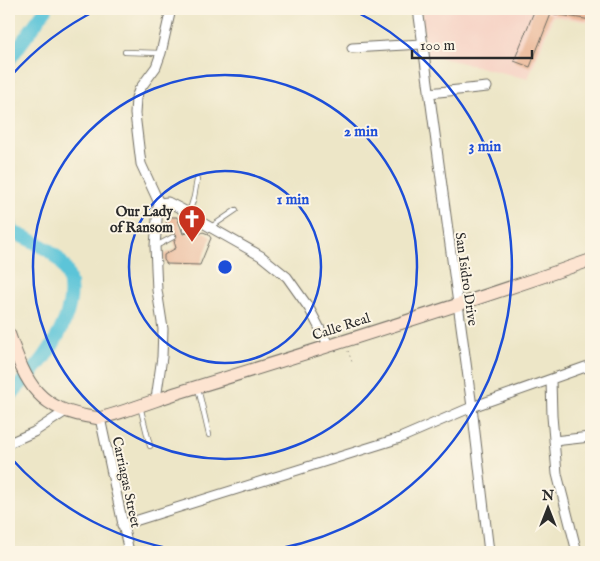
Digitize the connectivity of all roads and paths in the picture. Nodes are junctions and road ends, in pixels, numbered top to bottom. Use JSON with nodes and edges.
{"nodes":[{"id":1,"x":170,"y":9,"type":"edge"},
{"id":2,"x":418,"y":9,"type":"edge"},
{"id":3,"x":422,"y":44,"type":"junction"},
{"id":4,"x":352,"y":48,"type":"dead end"},
{"id":5,"x":125,"y":52,"type":"dead end"},
{"id":6,"x":161,"y":53,"type":"junction"},
{"id":7,"x":487,"y":87,"type":"dead end"},
{"id":8,"x":429,"y":93,"type":"junction"},
{"id":9,"x":196,"y":180,"type":"dead end"},
{"id":10,"x":160,"y":202,"type":"junction"},
{"id":11,"x":236,"y":210,"type":"dead end"},
{"id":12,"x":189,"y":213,"type":"junction"},
{"id":13,"x":201,"y":222,"type":"junction"},
{"id":14,"x":210,"y":228,"type":"junction"},
{"id":15,"x":185,"y":230,"type":"dead end"},
{"id":16,"x":173,"y":237,"type":"dead end"},
{"id":17,"x":155,"y":246,"type":"junction"},
{"id":18,"x":591,"y":260,"type":"edge"},
{"id":19,"x":457,"y":306,"type":"junction"},
{"id":20,"x":9,"y":334,"type":"edge"},
{"id":21,"x":329,"y":346,"type":"junction"},
{"id":22,"x":12,"y":348,"type":"edge"},
{"id":23,"x":591,"y":365,"type":"edge"},
{"id":24,"x":551,"y":380,"type":"junction"},
{"id":25,"x":198,"y":386,"type":"junction"},
{"id":26,"x":156,"y":399,"type":"junction"},
{"id":27,"x":140,"y":404,"type":"junction"},
{"id":28,"x":472,"y":408,"type":"junction"},
{"id":29,"x":66,"y":411,"type":"junction"},
{"id":30,"x":100,"y":418,"type":"junction"},
{"id":31,"x":209,"y":435,"type":"dead end"},
{"id":32,"x":590,"y":437,"type":"edge"},
{"id":33,"x":554,"y":441,"type":"junction"},
{"id":34,"x":9,"y":444,"type":"edge"},
{"id":35,"x":150,"y":446,"type":"dead end"},
{"id":36,"x":122,"y":524,"type":"junction"},
{"id":37,"x":129,"y":552,"type":"edge"},
{"id":38,"x":489,"y":552,"type":"edge"},
{"id":39,"x":576,"y":552,"type":"edge"}],
"edges":[{"from":1,"to":6,"type":"street"},
{"from":2,"to":3,"type":"street","name":"San Isidro Drive"},
{"from":3,"to":4,"type":"street"},
{"from":3,"to":8,"type":"street","name":"San Isidro Drive"},
{"from":5,"to":6,"type":"lane"},
{"from":6,"to":10,"type":"street"},
{"from":7,"to":8,"type":"street"},
{"from":8,"to":19,"type":"street","name":"San Isidro Drive"},
{"from":9,"to":12,"type":"lane"},
{"from":10,"to":12,"type":"street"},
{"from":10,"to":17,"type":"street"},
{"from":11,"to":14,"type":"lane"},
{"from":12,"to":13,"type":"street"},
{"from":13,"to":14,"type":"street"},
{"from":13,"to":15,"type":"lane"},
{"from":14,"to":21,"type":"street"},
{"from":16,"to":17,"type":"lane"},
{"from":17,"to":26,"type":"street"},
{"from":18,"to":19,"type":"street","name":"Calle Real"},
{"from":19,"to":21,"type":"street","name":"Calle Real"},
{"from":19,"to":28,"type":"street","name":"San Isidro Drive"},
{"from":20,"to":22,"type":"street"},
{"from":21,"to":25,"type":"street","name":"Calle Real"},
{"from":22,"to":29,"type":"street"},
{"from":23,"to":24,"type":"street"},
{"from":24,"to":28,"type":"street"},
{"from":24,"to":33,"type":"street"},
{"from":25,"to":26,"type":"street","name":"Calle Real"},
{"from":25,"to":31,"type":"lane"},
{"from":26,"to":27,"type":"street","name":"Calle Real"},
{"from":27,"to":30,"type":"street","name":"Calle Real"},
{"from":27,"to":35,"type":"lane"},
{"from":28,"to":36,"type":"street"},
{"from":28,"to":38,"type":"street","name":"San Isidro Drive"},
{"from":29,"to":30,"type":"street"},
{"from":29,"to":34,"type":"street"},
{"from":30,"to":36,"type":"street","name":"Carriagas Street"},
{"from":32,"to":33,"type":"street"},
{"from":33,"to":39,"type":"street"},
{"from":36,"to":37,"type":"street","name":"Carriagas Street"}]}
